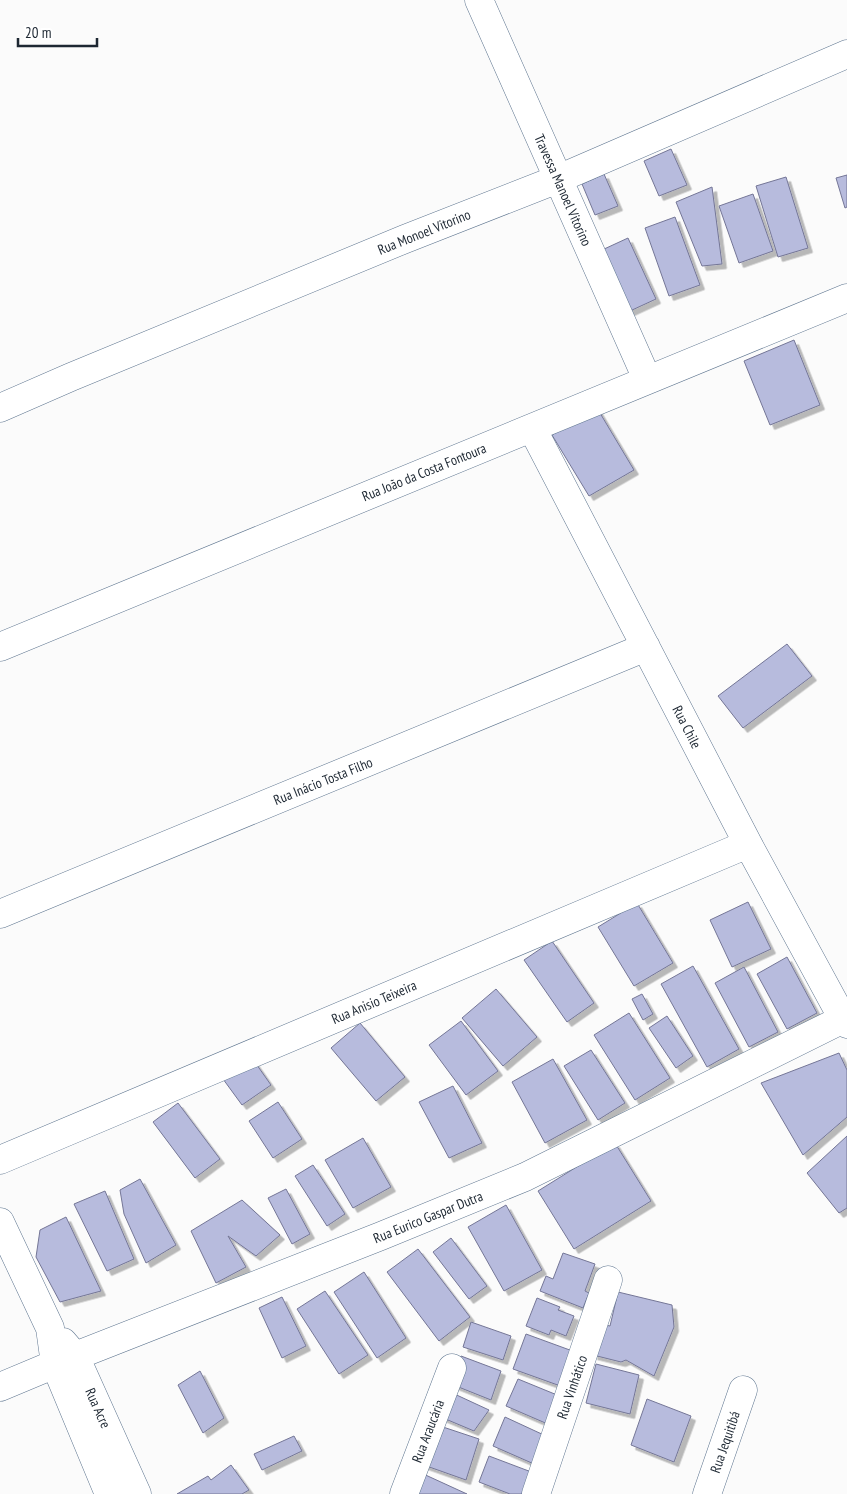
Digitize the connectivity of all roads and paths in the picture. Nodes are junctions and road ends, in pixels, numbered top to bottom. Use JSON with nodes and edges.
{"nodes":[{"id":1,"x":479,"y":0,"type":"edge"},
{"id":2,"x":847,"y":54,"type":"edge"},
{"id":3,"x":558,"y":179,"type":"junction"},
{"id":4,"x":847,"y":298,"type":"edge"},
{"id":5,"x":647,"y":379,"type":"junction"},
{"id":6,"x":0,"y":408,"type":"edge"},
{"id":7,"x":532,"y":428,"type":"junction"},
{"id":8,"x":0,"y":647,"type":"edge"},
{"id":9,"x":646,"y":647,"type":"junction"},
{"id":10,"x":748,"y":844,"type":"junction"},
{"id":11,"x":0,"y":914,"type":"edge"},
{"id":12,"x":845,"y":1021,"type":"edge"},
{"id":13,"x":0,"y":1160,"type":"edge"},
{"id":14,"x":0,"y":1222,"type":"edge"},
{"id":15,"x":608,"y":1280,"type":"dead end"},
{"id":16,"x":65,"y":1360,"type":"junction"},
{"id":17,"x":452,"y":1368,"type":"dead end"},
{"id":18,"x":0,"y":1387,"type":"edge"},
{"id":19,"x":743,"y":1390,"type":"dead end"},
{"id":20,"x":109,"y":1494,"type":"edge"},
{"id":21,"x":137,"y":1494,"type":"edge"},
{"id":22,"x":404,"y":1494,"type":"edge"},
{"id":23,"x":536,"y":1494,"type":"edge"},
{"id":24,"x":707,"y":1494,"type":"edge"}],
"edges":[{"from":1,"to":3,"type":"street","name":"Travessa Manoel Vitorino"},
{"from":2,"to":3,"type":"street","name":"Rua Monoel Vitorino"},
{"from":3,"to":5,"type":"street","name":"Travessa Manoel Vitorino"},
{"from":3,"to":6,"type":"street","name":"Rua Monoel Vitorino"},
{"from":4,"to":5,"type":"street","name":"Rua João da Costa Fontoura"},
{"from":5,"to":7,"type":"street","name":"Rua João da Costa Fontoura"},
{"from":7,"to":8,"type":"street","name":"Rua João da Costa Fontoura"},
{"from":7,"to":9,"type":"street","name":"Rua Chile"},
{"from":9,"to":10,"type":"street","name":"Rua Chile"},
{"from":9,"to":11,"type":"street","name":"Rua Inácio Tosta Filho"},
{"from":10,"to":12,"type":"street","name":"Rua Chile"},
{"from":10,"to":13,"type":"street","name":"Rua Anisio Teixeira"},
{"from":12,"to":16,"type":"street","name":"Rua Eurico Gaspar Dutra"},
{"from":14,"to":16,"type":"street","name":"Rua Acre"},
{"from":15,"to":23,"type":"street","name":"Rua Vinhático"},
{"from":16,"to":18,"type":"street","name":"Rua Eurico Gaspar Dutra"},
{"from":16,"to":20,"type":"street","name":"Rua Acre"},
{"from":16,"to":21,"type":"street","name":"Rua Acre"},
{"from":17,"to":22,"type":"street","name":"Rua Araucária"},
{"from":19,"to":24,"type":"street","name":"Rua Jequitibá"}]}
